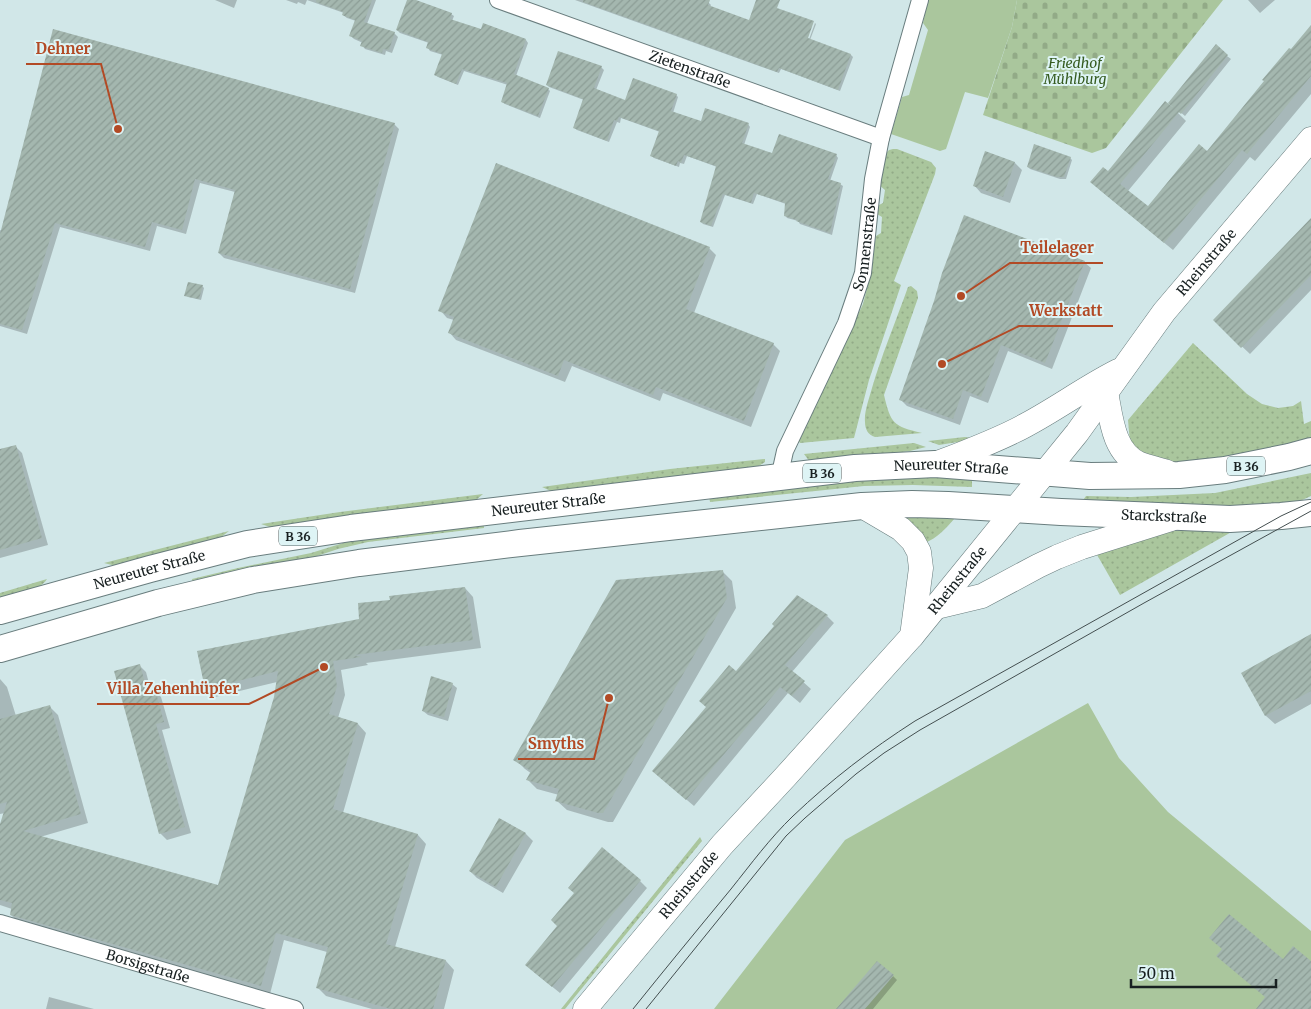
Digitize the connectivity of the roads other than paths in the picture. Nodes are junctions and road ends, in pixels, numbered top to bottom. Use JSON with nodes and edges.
{"nodes":[{"id":1,"x":498,"y":0,"type":"edge"},
{"id":2,"x":920,"y":0,"type":"edge"},
{"id":3,"x":881,"y":138,"type":"junction"},
{"id":4,"x":1311,"y":139,"type":"edge"},
{"id":5,"x":1122,"y":369,"type":"junction"},
{"id":6,"x":1106,"y":392,"type":"junction"},
{"id":7,"x":1311,"y":451,"type":"edge"},
{"id":8,"x":935,"y":464,"type":"junction"},
{"id":9,"x":1045,"y":472,"type":"junction"},
{"id":10,"x":1179,"y":475,"type":"junction"},
{"id":11,"x":779,"y":478,"type":"junction"},
{"id":12,"x":862,"y":506,"type":"junction"},
{"id":13,"x":1014,"y":509,"type":"junction"},
{"id":14,"x":1311,"y":512,"type":"edge"},
{"id":15,"x":1175,"y":517,"type":"junction"},
{"id":16,"x":936,"y":607,"type":"junction"},
{"id":17,"x":0,"y":611,"type":"edge"},
{"id":18,"x":912,"y":636,"type":"junction"},
{"id":19,"x":0,"y":649,"type":"edge"},
{"id":20,"x":0,"y":923,"type":"edge"},
{"id":21,"x":295,"y":1009,"type":"edge"},
{"id":22,"x":585,"y":1009,"type":"edge"}],
"edges":[{"from":1,"to":3,"type":"street","name":"Zietenstraße"},
{"from":2,"to":3,"type":"street","name":"Sonnenstraße"},
{"from":3,"to":11,"type":"street","name":"Sonnenstraße"},
{"from":4,"to":5,"type":"main road","name":"Rheinstraße"},
{"from":5,"to":6,"type":"main road","name":"Rheinstraße"},
{"from":5,"to":8,"type":"main road"},
{"from":6,"to":9,"type":"main road","name":"Rheinstraße"},
{"from":6,"to":10,"type":"main road"},
{"from":7,"to":10,"type":"main road","number":"B 36"},
{"from":8,"to":9,"type":"main road","name":"Neureuter Straße","number":"B 36"},
{"from":8,"to":11,"type":"main road","name":"Neureuter Straße","number":"B 36"},
{"from":9,"to":10,"type":"main road","name":"Neureuter Straße","number":"B 36"},
{"from":9,"to":13,"type":"main road","name":"Rheinstraße"},
{"from":11,"to":17,"type":"main road","name":"Neureuter Straße","number":"B 36"},
{"from":12,"to":13,"type":"main road"},
{"from":12,"to":18,"type":"main road"},
{"from":12,"to":19,"type":"main road"},
{"from":13,"to":15,"type":"main road","name":"Starckstraße"},
{"from":13,"to":16,"type":"main road","name":"Rheinstraße"},
{"from":14,"to":15,"type":"main road","name":"Starckstraße"},
{"from":15,"to":16,"type":"main road"},
{"from":16,"to":18,"type":"main road","name":"Rheinstraße"},
{"from":18,"to":22,"type":"main road","name":"Rheinstraße"},
{"from":20,"to":21,"type":"street","name":"Borsigstraße"}]}
